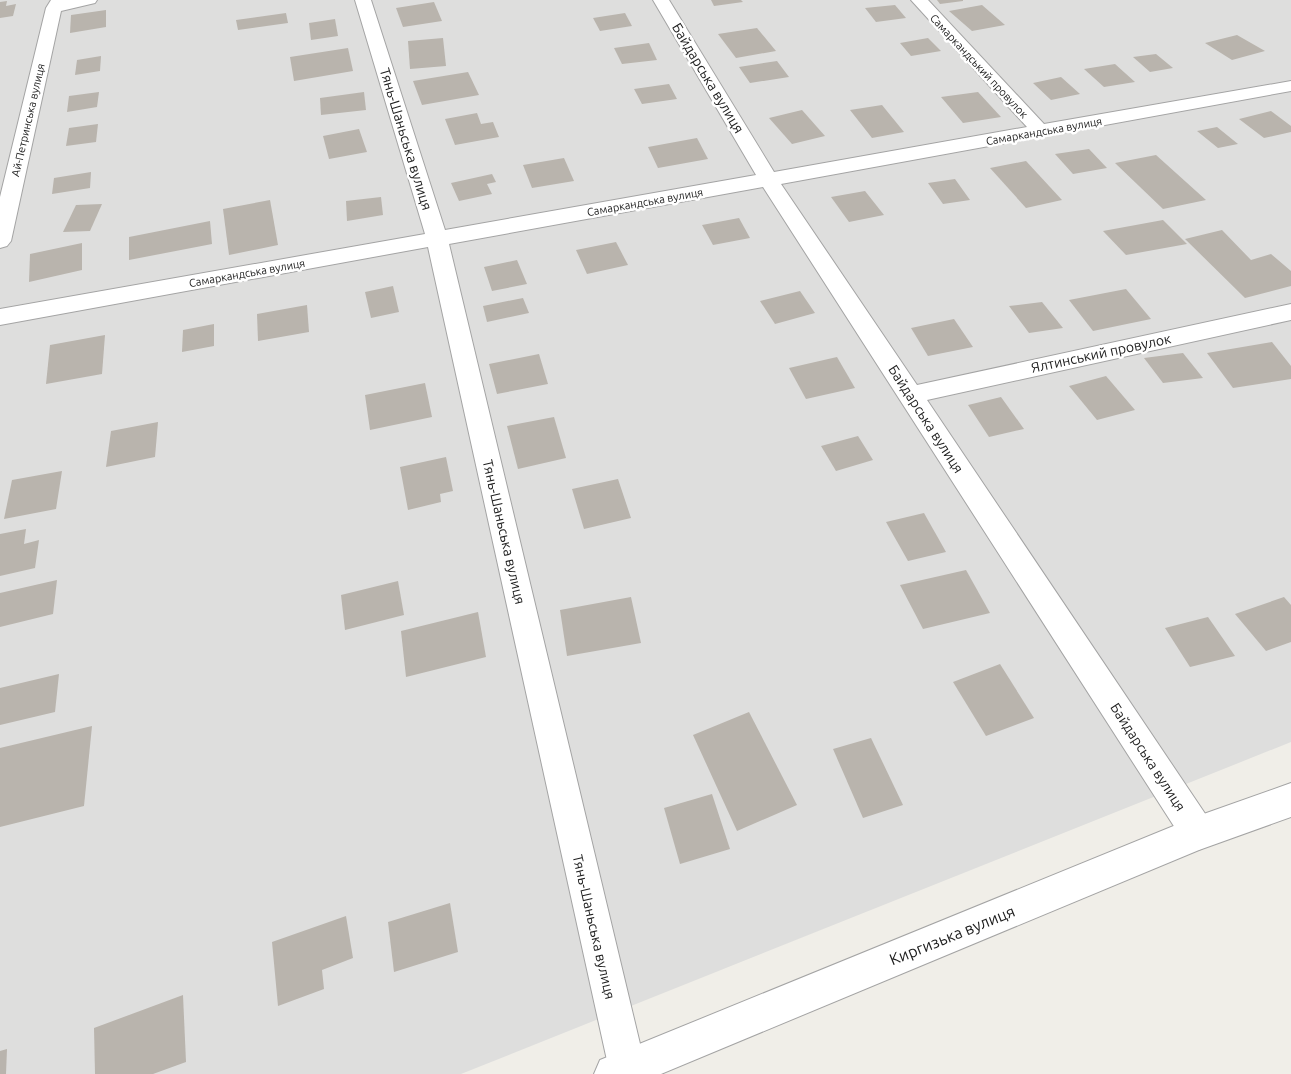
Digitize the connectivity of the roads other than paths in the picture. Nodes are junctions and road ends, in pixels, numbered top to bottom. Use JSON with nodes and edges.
{"nodes":[{"id":1,"x":89,"y":0,"type":"edge"},
{"id":2,"x":363,"y":0,"type":"edge"},
{"id":3,"x":661,"y":0,"type":"edge"},
{"id":4,"x":919,"y":0,"type":"edge"},
{"id":5,"x":57,"y":4,"type":"edge"},
{"id":6,"x":1291,"y":86,"type":"edge"},
{"id":7,"x":1040,"y":131,"type":"junction"},
{"id":8,"x":769,"y":180,"type":"junction"},
{"id":9,"x":437,"y":239,"type":"junction"},
{"id":10,"x":0,"y":241,"type":"edge"},
{"id":11,"x":1291,"y":312,"type":"edge"},
{"id":12,"x":0,"y":317,"type":"edge"},
{"id":13,"x":911,"y":395,"type":"junction"},
{"id":14,"x":1291,"y":800,"type":"edge"},
{"id":15,"x":1198,"y":833,"type":"junction"},
{"id":16,"x":620,"y":1071,"type":"edge"}],
"edges":[{"from":1,"to":5,"type":"street"},
{"from":2,"to":9,"type":"street","name":"Тянь-Шаньська вулиця"},
{"from":3,"to":8,"type":"street","name":"Байдарська вулиця"},
{"from":4,"to":7,"type":"street","name":"Самаркандський провулок"},
{"from":5,"to":10,"type":"street","name":"Ай-Петринська вулиця"},
{"from":6,"to":7,"type":"street","name":"Самаркандська вулиця"},
{"from":7,"to":8,"type":"street","name":"Самаркандська вулиця"},
{"from":8,"to":9,"type":"street","name":"Самаркандська вулиця"},
{"from":8,"to":13,"type":"street","name":"Байдарська вулиця"},
{"from":9,"to":12,"type":"street","name":"Самаркандська вулиця"},
{"from":9,"to":16,"type":"street","name":"Тянь-Шаньська вулиця"},
{"from":11,"to":13,"type":"street","name":"Ялтинський провулок"},
{"from":13,"to":15,"type":"street","name":"Байдарська вулиця"},
{"from":14,"to":15,"type":"street","name":"Киргизька вулиця"},
{"from":15,"to":16,"type":"street","name":"Киргизька вулиця"}]}
